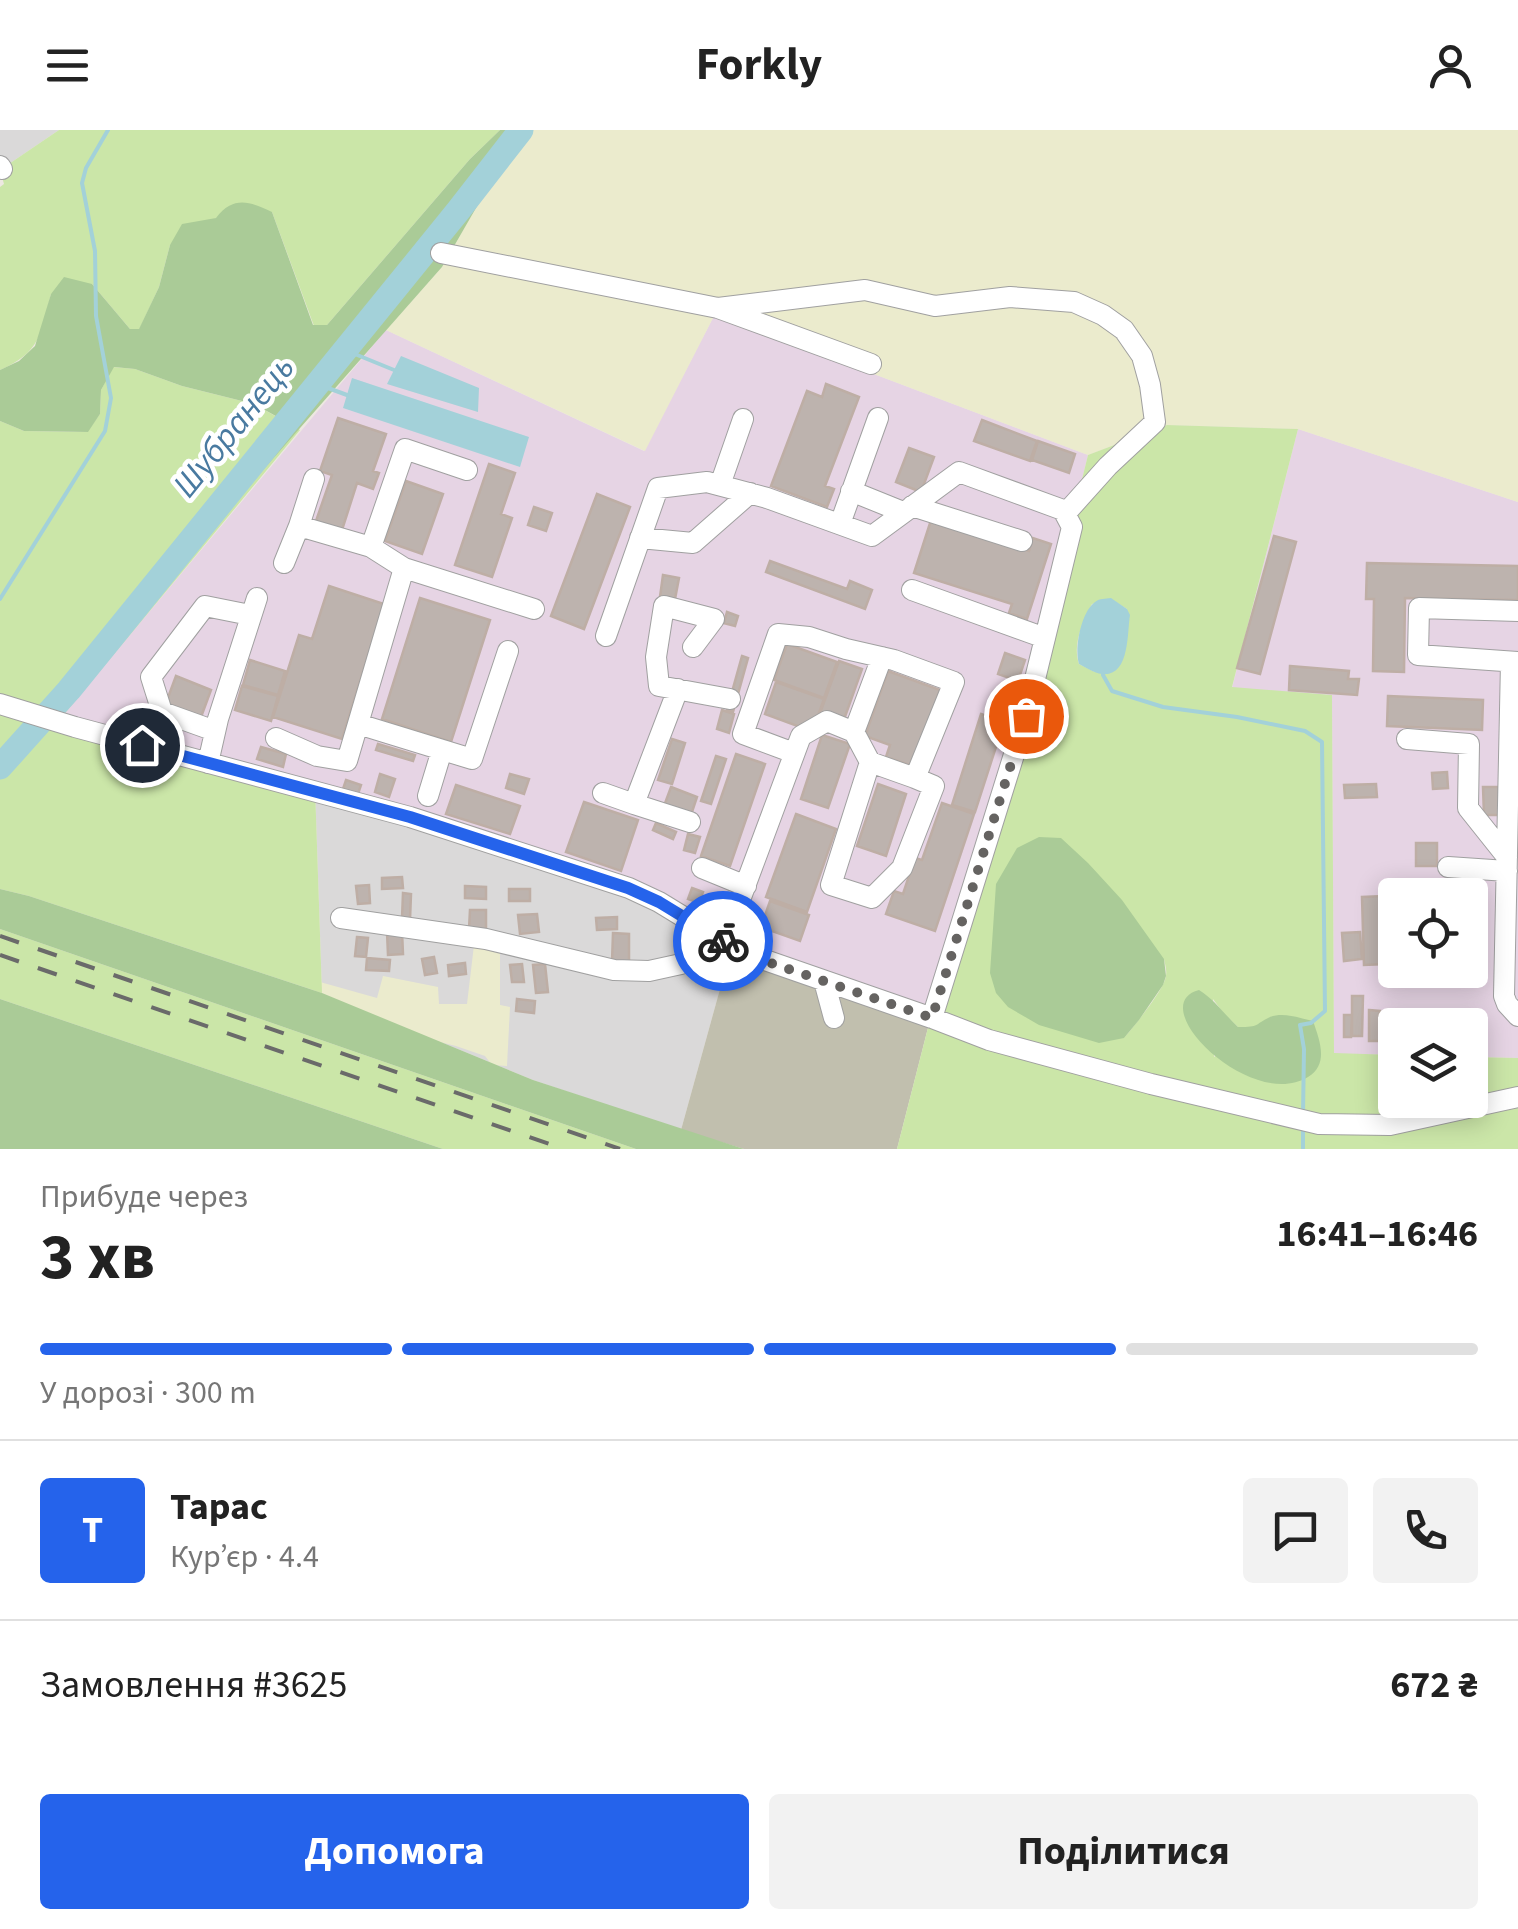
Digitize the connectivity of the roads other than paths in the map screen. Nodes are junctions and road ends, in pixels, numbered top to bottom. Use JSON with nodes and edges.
{"nodes":[{"id":1,"x":441,"y":253,"type":"dead end"},
{"id":2,"x":718,"y":308,"type":"junction"},
{"id":3,"x":870,"y":364,"type":"dead end"},
{"id":4,"x":878,"y":418,"type":"dead end"},
{"id":5,"x":743,"y":420,"type":"dead end"},
{"id":6,"x":467,"y":470,"type":"dead end"},
{"id":7,"x":314,"y":480,"type":"dead end"},
{"id":8,"x":720,"y":485,"type":"junction"},
{"id":9,"x":852,"y":491,"type":"junction"},
{"id":10,"x":750,"y":494,"type":"junction"},
{"id":11,"x":908,"y":509,"type":"junction"},
{"id":12,"x":1065,"y":514,"type":"junction"},
{"id":13,"x":840,"y":524,"type":"junction"},
{"id":14,"x":299,"y":526,"type":"junction"},
{"id":15,"x":640,"y":538,"type":"junction"},
{"id":16,"x":1022,"y":541,"type":"dead end"},
{"id":17,"x":371,"y":548,"type":"junction"},
{"id":18,"x":284,"y":563,"type":"dead end"},
{"id":19,"x":404,"y":568,"type":"junction"},
{"id":20,"x":912,"y":590,"type":"dead end"},
{"id":21,"x":534,"y":609,"type":"dead end"},
{"id":22,"x":1518,"y":611,"type":"edge"},
{"id":23,"x":606,"y":636,"type":"dead end"},
{"id":24,"x":1045,"y":638,"type":"junction"},
{"id":25,"x":693,"y":648,"type":"dead end"},
{"id":26,"x":508,"y":651,"type":"dead end"},
{"id":27,"x":882,"y":657,"type":"junction"},
{"id":28,"x":1514,"y":662,"type":"edge"},
{"id":29,"x":678,"y":690,"type":"junction"},
{"id":30,"x":740,"y":701,"type":"junction"},
{"id":31,"x":7,"y":705,"type":"edge"},
{"id":32,"x":358,"y":724,"type":"junction"},
{"id":33,"x":214,"y":731,"type":"junction"},
{"id":34,"x":854,"y":732,"type":"junction"},
{"id":35,"x":276,"y":738,"type":"dead end"},
{"id":36,"x":1407,"y":740,"type":"dead end"},
{"id":37,"x":442,"y":750,"type":"junction"},
{"id":38,"x":794,"y":753,"type":"junction"},
{"id":39,"x":316,"y":756,"type":"junction"},
{"id":40,"x":870,"y":762,"type":"junction"},
{"id":41,"x":208,"y":763,"type":"junction"},
{"id":42,"x":915,"y":778,"type":"junction"},
{"id":43,"x":288,"y":784,"type":"junction"},
{"id":44,"x":603,"y":792,"type":"dead end"},
{"id":45,"x":428,"y":796,"type":"dead end"},
{"id":46,"x":634,"y":804,"type":"junction"},
{"id":47,"x":690,"y":822,"type":"dead end"},
{"id":48,"x":1507,"y":864,"type":"junction"},
{"id":49,"x":1448,"y":867,"type":"dead end"},
{"id":50,"x":702,"y":868,"type":"dead end"},
{"id":51,"x":746,"y":886,"type":"junction"},
{"id":52,"x":340,"y":918,"type":"dead end"},
{"id":53,"x":723,"y":941,"type":"junction"},
{"id":54,"x":824,"y":981,"type":"junction"},
{"id":55,"x":1518,"y":1016,"type":"edge"},
{"id":56,"x":834,"y":1018,"type":"dead end"},
{"id":57,"x":932,"y":1018,"type":"junction"},
{"id":58,"x":1518,"y":1097,"type":"edge"}],
"edges":[{"from":1,"to":2,"type":"lane"},
{"from":2,"to":3,"type":"lane"},
{"from":2,"to":12,"type":"lane"},
{"from":4,"to":9,"type":"lane"},
{"from":5,"to":8,"type":"lane"},
{"from":6,"to":17,"type":"lane"},
{"from":7,"to":14,"type":"lane"},
{"from":8,"to":10,"type":"lane"},
{"from":8,"to":15,"type":"lane"},
{"from":9,"to":11,"type":"lane"},
{"from":9,"to":13,"type":"lane"},
{"from":10,"to":13,"type":"lane"},
{"from":10,"to":15,"type":"lane"},
{"from":11,"to":12,"type":"lane"},
{"from":11,"to":13,"type":"lane"},
{"from":11,"to":16,"type":"lane"},
{"from":12,"to":24,"type":"lane"},
{"from":14,"to":17,"type":"lane"},
{"from":14,"to":18,"type":"lane"},
{"from":15,"to":23,"type":"lane"},
{"from":17,"to":19,"type":"lane"},
{"from":19,"to":21,"type":"lane"},
{"from":19,"to":32,"type":"lane"},
{"from":20,"to":24,"type":"lane"},
{"from":22,"to":28,"type":"lane"},
{"from":24,"to":57,"type":"lane"},
{"from":25,"to":29,"type":"lane"},
{"from":26,"to":37,"type":"lane"},
{"from":27,"to":30,"type":"lane"},
{"from":27,"to":34,"type":"lane"},
{"from":27,"to":42,"type":"lane"},
{"from":28,"to":48,"type":"lane"},
{"from":29,"to":30,"type":"lane"},
{"from":29,"to":46,"type":"lane"},
{"from":30,"to":38,"type":"lane"},
{"from":31,"to":41,"type":"lane"},
{"from":32,"to":37,"type":"lane"},
{"from":32,"to":39,"type":"lane"},
{"from":33,"to":33,"type":"lane"},
{"from":33,"to":41,"type":"lane"},
{"from":34,"to":38,"type":"lane"},
{"from":34,"to":40,"type":"lane"},
{"from":35,"to":39,"type":"lane"},
{"from":36,"to":48,"type":"lane"},
{"from":37,"to":45,"type":"lane"},
{"from":38,"to":51,"type":"lane"},
{"from":39,"to":43,"type":"lane"},
{"from":40,"to":42,"type":"lane"},
{"from":40,"to":42,"type":"lane"},
{"from":41,"to":43,"type":"lane"},
{"from":43,"to":53,"type":"lane"},
{"from":44,"to":46,"type":"lane"},
{"from":46,"to":47,"type":"lane"},
{"from":48,"to":49,"type":"lane"},
{"from":48,"to":55,"type":"lane"},
{"from":50,"to":51,"type":"lane"},
{"from":51,"to":53,"type":"lane"},
{"from":52,"to":53,"type":"lane"},
{"from":53,"to":54,"type":"lane"},
{"from":54,"to":56,"type":"lane"},
{"from":54,"to":57,"type":"lane"},
{"from":57,"to":58,"type":"lane"}]}
